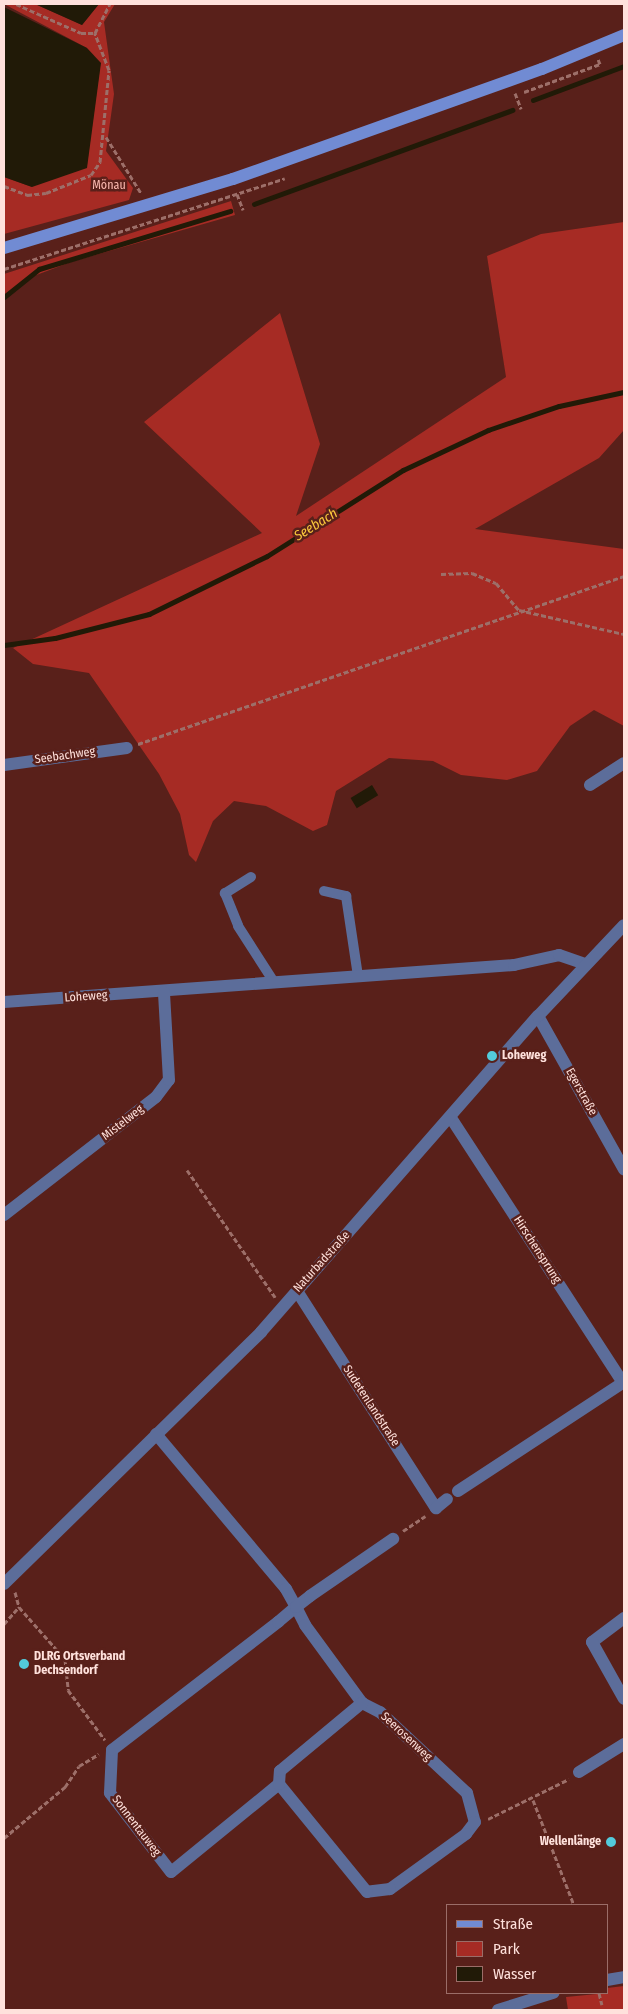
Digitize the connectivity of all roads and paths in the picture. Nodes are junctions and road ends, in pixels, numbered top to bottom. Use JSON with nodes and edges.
{"nodes":[{"id":1,"x":16,"y":4,"type":"edge"},
{"id":2,"x":110,"y":4,"type":"edge"},
{"id":3,"x":95,"y":33,"type":"junction"},
{"id":4,"x":624,"y":35,"type":"edge"},
{"id":5,"x":105,"y":137,"type":"junction"},
{"id":6,"x":233,"y":179,"type":"junction"},
{"id":7,"x":4,"y":186,"type":"edge"},
{"id":8,"x":149,"y":207,"type":"junction"},
{"id":9,"x":243,"y":210,"type":"dead end"},
{"id":10,"x":4,"y":248,"type":"edge"},
{"id":11,"x":441,"y":574,"type":"dead end"},
{"id":12,"x":624,"y":576,"type":"edge"},
{"id":13,"x":519,"y":610,"type":"junction"},
{"id":14,"x":624,"y":634,"type":"edge"},
{"id":15,"x":127,"y":748,"type":"joint"},
{"id":16,"x":624,"y":763,"type":"edge"},
{"id":17,"x":4,"y":765,"type":"edge"},
{"id":18,"x":590,"y":785,"type":"dead end"},
{"id":19,"x":251,"y":876,"type":"dead end"},
{"id":20,"x":324,"y":891,"type":"dead end"},
{"id":21,"x":624,"y":925,"type":"edge"},
{"id":22,"x":585,"y":964,"type":"junction"},
{"id":23,"x":358,"y":976,"type":"junction"},
{"id":24,"x":274,"y":982,"type":"junction"},
{"id":25,"x":164,"y":992,"type":"junction"},
{"id":26,"x":4,"y":1002,"type":"edge"},
{"id":27,"x":538,"y":1016,"type":"junction"},
{"id":28,"x":451,"y":1118,"type":"junction"},
{"id":29,"x":624,"y":1169,"type":"edge"},
{"id":30,"x":187,"y":1170,"type":"dead end"},
{"id":31,"x":4,"y":1215,"type":"edge"},
{"id":32,"x":297,"y":1291,"type":"junction"},
{"id":33,"x":282,"y":1308,"type":"junction"},
{"id":34,"x":623,"y":1382,"type":"edge"},
{"id":35,"x":156,"y":1434,"type":"junction"},
{"id":36,"x":458,"y":1491,"type":"dead end"},
{"id":37,"x":447,"y":1500,"type":"dead end"},
{"id":38,"x":436,"y":1508,"type":"junction"},
{"id":39,"x":393,"y":1539,"type":"joint"},
{"id":40,"x":5,"y":1580,"type":"edge"},
{"id":41,"x":20,"y":1607,"type":"junction"},
{"id":42,"x":296,"y":1607,"type":"junction"},
{"id":43,"x":624,"y":1618,"type":"edge"},
{"id":44,"x":4,"y":1624,"type":"edge"},
{"id":45,"x":624,"y":1699,"type":"edge"},
{"id":46,"x":362,"y":1703,"type":"junction"},
{"id":47,"x":624,"y":1744,"type":"edge"},
{"id":48,"x":112,"y":1750,"type":"junction"},
{"id":49,"x":579,"y":1772,"type":"joint"},
{"id":50,"x":279,"y":1784,"type":"junction"},
{"id":51,"x":533,"y":1800,"type":"junction"},
{"id":52,"x":475,"y":1822,"type":"junction"},
{"id":53,"x":4,"y":1838,"type":"edge"},
{"id":54,"x":574,"y":1904,"type":"edge"},
{"id":55,"x":624,"y":1977,"type":"edge"},
{"id":56,"x":608,"y":1980,"type":"edge"},
{"id":57,"x":550,"y":1994,"type":"edge"},
{"id":58,"x":599,"y":1994,"type":"edge"},
{"id":59,"x":602,"y":2005,"type":"dead end"},
{"id":60,"x":498,"y":2010,"type":"edge"}],
"edges":[{"from":1,"to":3,"type":"path"},
{"from":2,"to":3,"type":"path"},
{"from":3,"to":5,"type":"path"},
{"from":4,"to":6,"type":"main road"},
{"from":5,"to":7,"type":"path"},
{"from":5,"to":8,"type":"path"},
{"from":6,"to":8,"type":"main road"},
{"from":6,"to":9,"type":"path"},
{"from":8,"to":10,"type":"main road"},
{"from":11,"to":13,"type":"path"},
{"from":12,"to":13,"type":"path"},
{"from":13,"to":14,"type":"path"},
{"from":13,"to":15,"type":"path"},
{"from":15,"to":17,"type":"street","name":"Seebachweg"},
{"from":16,"to":18,"type":"street"},
{"from":19,"to":24,"type":"lane"},
{"from":20,"to":23,"type":"lane"},
{"from":21,"to":22,"type":"street","name":"Naturbadstraße"},
{"from":22,"to":23,"type":"street","name":"Loheweg"},
{"from":22,"to":27,"type":"street","name":"Naturbadstraße"},
{"from":23,"to":24,"type":"street","name":"Loheweg"},
{"from":24,"to":25,"type":"street","name":"Loheweg"},
{"from":25,"to":26,"type":"street","name":"Loheweg"},
{"from":25,"to":31,"type":"street","name":"Mistelweg"},
{"from":27,"to":28,"type":"street","name":"Naturbadstraße"},
{"from":27,"to":29,"type":"street","name":"Egerstraße"},
{"from":28,"to":32,"type":"street","name":"Naturbadstraße"},
{"from":28,"to":34,"type":"street","name":"Hirschensprung"},
{"from":30,"to":33,"type":"path"},
{"from":32,"to":33,"type":"street","name":"Naturbadstraße"},
{"from":32,"to":38,"type":"street","name":"Sudetenlandstraße"},
{"from":33,"to":35,"type":"street","name":"Naturbadstraße"},
{"from":34,"to":36,"type":"street"},
{"from":35,"to":40,"type":"street","name":"Naturbadstraße"},
{"from":35,"to":42,"type":"street","name":"Seerosenweg"},
{"from":37,"to":38,"type":"street"},
{"from":38,"to":39,"type":"path"},
{"from":39,"to":42,"type":"street"},
{"from":40,"to":41,"type":"path"},
{"from":41,"to":44,"type":"path"},
{"from":41,"to":48,"type":"path"},
{"from":42,"to":46,"type":"street","name":"Seerosenweg"},
{"from":42,"to":48,"type":"street"},
{"from":43,"to":45,"type":"street"},
{"from":46,"to":50,"type":"street","name":"Sonnentauweg"},
{"from":46,"to":52,"type":"street","name":"Seerosenweg"},
{"from":47,"to":49,"type":"street"},
{"from":48,"to":50,"type":"street","name":"Sonnentauweg"},
{"from":48,"to":53,"type":"path"},
{"from":49,"to":51,"type":"path"},
{"from":50,"to":52,"type":"street"},
{"from":51,"to":52,"type":"path"},
{"from":51,"to":54,"type":"path"},
{"from":55,"to":56,"type":"street"},
{"from":57,"to":60,"type":"street"},
{"from":58,"to":59,"type":"path"}]}
